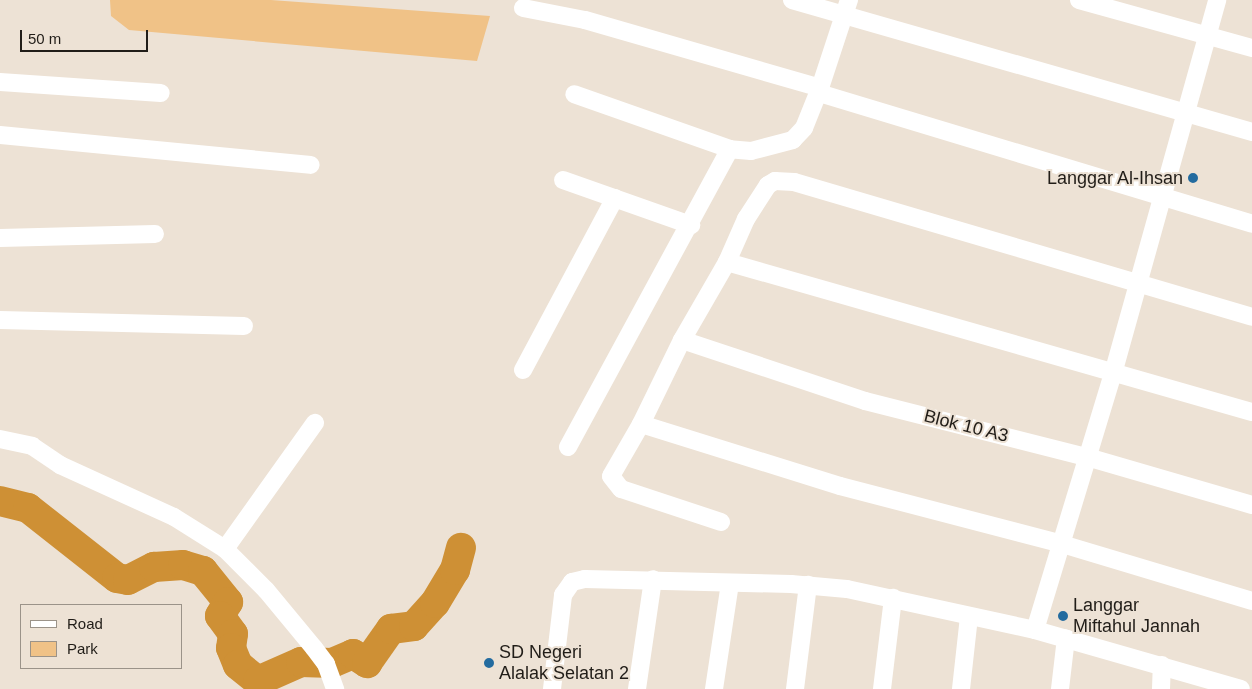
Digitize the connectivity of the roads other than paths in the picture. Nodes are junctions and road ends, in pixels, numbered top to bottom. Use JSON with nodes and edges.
{"nodes":[{"id":1,"x":792,"y":0,"type":"edge"},
{"id":2,"x":849,"y":0,"type":"edge"},
{"id":3,"x":1079,"y":0,"type":"edge"},
{"id":4,"x":1217,"y":0,"type":"edge"},
{"id":5,"x":523,"y":8,"type":"dead end"},
{"id":6,"x":844,"y":17,"type":"junction"},
{"id":7,"x":1206,"y":35,"type":"junction"},
{"id":8,"x":1252,"y":48,"type":"edge"},
{"id":9,"x":0,"y":82,"type":"edge"},
{"id":10,"x":820,"y":90,"type":"junction"},
{"id":11,"x":161,"y":93,"type":"dead end"},
{"id":12,"x":574,"y":94,"type":"dead end"},
{"id":13,"x":1186,"y":112,"type":"junction"},
{"id":14,"x":1252,"y":132,"type":"edge"},
{"id":15,"x":0,"y":135,"type":"edge"},
{"id":16,"x":730,"y":149,"type":"junction"},
{"id":17,"x":311,"y":166,"type":"dead end"},
{"id":18,"x":563,"y":180,"type":"dead end"},
{"id":19,"x":616,"y":198,"type":"junction"},
{"id":20,"x":1162,"y":198,"type":"junction"},
{"id":21,"x":1252,"y":224,"type":"edge"},
{"id":22,"x":691,"y":225,"type":"junction"},
{"id":23,"x":155,"y":234,"type":"dead end"},
{"id":24,"x":0,"y":238,"type":"edge"},
{"id":25,"x":727,"y":262,"type":"junction"},
{"id":26,"x":1138,"y":282,"type":"junction"},
{"id":27,"x":1252,"y":317,"type":"edge"},
{"id":28,"x":0,"y":320,"type":"edge"},
{"id":29,"x":244,"y":326,"type":"dead end"},
{"id":30,"x":682,"y":340,"type":"junction"},
{"id":31,"x":523,"y":370,"type":"dead end"},
{"id":32,"x":1114,"y":370,"type":"junction"},
{"id":33,"x":1252,"y":412,"type":"edge"},
{"id":34,"x":315,"y":423,"type":"dead end"},
{"id":35,"x":641,"y":424,"type":"junction"},
{"id":36,"x":0,"y":439,"type":"edge"},
{"id":37,"x":568,"y":447,"type":"dead end"},
{"id":38,"x":1087,"y":457,"type":"junction"},
{"id":39,"x":1252,"y":505,"type":"edge"},
{"id":40,"x":721,"y":522,"type":"dead end"},
{"id":41,"x":1062,"y":544,"type":"junction"},
{"id":42,"x":224,"y":549,"type":"junction"},
{"id":43,"x":653,"y":579,"type":"junction"},
{"id":44,"x":730,"y":583,"type":"junction"},
{"id":45,"x":808,"y":585,"type":"junction"},
{"id":46,"x":893,"y":598,"type":"junction"},
{"id":47,"x":1252,"y":601,"type":"edge"},
{"id":48,"x":969,"y":617,"type":"junction"},
{"id":49,"x":1035,"y":630,"type":"junction"},
{"id":50,"x":1066,"y":638,"type":"junction"},
{"id":51,"x":1162,"y":665,"type":"junction"},
{"id":52,"x":1237,"y":688,"type":"edge"},
{"id":53,"x":335,"y":689,"type":"edge"},
{"id":54,"x":552,"y":689,"type":"edge"},
{"id":55,"x":637,"y":689,"type":"edge"},
{"id":56,"x":714,"y":689,"type":"edge"},
{"id":57,"x":795,"y":689,"type":"edge"},
{"id":58,"x":882,"y":689,"type":"edge"},
{"id":59,"x":961,"y":689,"type":"edge"},
{"id":60,"x":1060,"y":689,"type":"edge"},
{"id":61,"x":1161,"y":689,"type":"edge"}],
"edges":[{"from":1,"to":6,"type":"street"},
{"from":2,"to":6,"type":"street"},
{"from":3,"to":7,"type":"street"},
{"from":4,"to":7,"type":"street"},
{"from":5,"to":10,"type":"street"},
{"from":6,"to":10,"type":"street"},
{"from":6,"to":13,"type":"street"},
{"from":7,"to":8,"type":"street"},
{"from":7,"to":13,"type":"street"},
{"from":9,"to":11,"type":"street"},
{"from":10,"to":16,"type":"street"},
{"from":10,"to":20,"type":"street"},
{"from":12,"to":16,"type":"street"},
{"from":13,"to":14,"type":"street"},
{"from":13,"to":20,"type":"street"},
{"from":15,"to":17,"type":"street"},
{"from":16,"to":22,"type":"street"},
{"from":18,"to":19,"type":"street"},
{"from":19,"to":22,"type":"street"},
{"from":19,"to":31,"type":"street"},
{"from":20,"to":21,"type":"street"},
{"from":20,"to":26,"type":"street"},
{"from":22,"to":37,"type":"street"},
{"from":23,"to":24,"type":"street"},
{"from":25,"to":26,"type":"street"},
{"from":25,"to":30,"type":"street"},
{"from":25,"to":32,"type":"street"},
{"from":26,"to":27,"type":"street"},
{"from":26,"to":32,"type":"street"},
{"from":28,"to":29,"type":"street"},
{"from":30,"to":35,"type":"street"},
{"from":30,"to":38,"type":"street","name":"Blok 10 A3"},
{"from":32,"to":33,"type":"street"},
{"from":32,"to":38,"type":"street"},
{"from":34,"to":42,"type":"street"},
{"from":35,"to":40,"type":"street"},
{"from":35,"to":41,"type":"street"},
{"from":36,"to":42,"type":"street"},
{"from":38,"to":39,"type":"street","name":"Blok 10 A3"},
{"from":38,"to":41,"type":"street"},
{"from":41,"to":47,"type":"street"},
{"from":41,"to":49,"type":"street"},
{"from":42,"to":53,"type":"street"},
{"from":43,"to":44,"type":"street"},
{"from":43,"to":54,"type":"street"},
{"from":43,"to":55,"type":"street"},
{"from":44,"to":45,"type":"street"},
{"from":44,"to":56,"type":"street"},
{"from":45,"to":46,"type":"street"},
{"from":45,"to":57,"type":"street"},
{"from":46,"to":48,"type":"street"},
{"from":46,"to":58,"type":"street"},
{"from":48,"to":49,"type":"street"},
{"from":48,"to":59,"type":"street"},
{"from":49,"to":50,"type":"street"},
{"from":50,"to":51,"type":"street"},
{"from":50,"to":60,"type":"street"},
{"from":51,"to":52,"type":"street"},
{"from":51,"to":61,"type":"street"}]}
